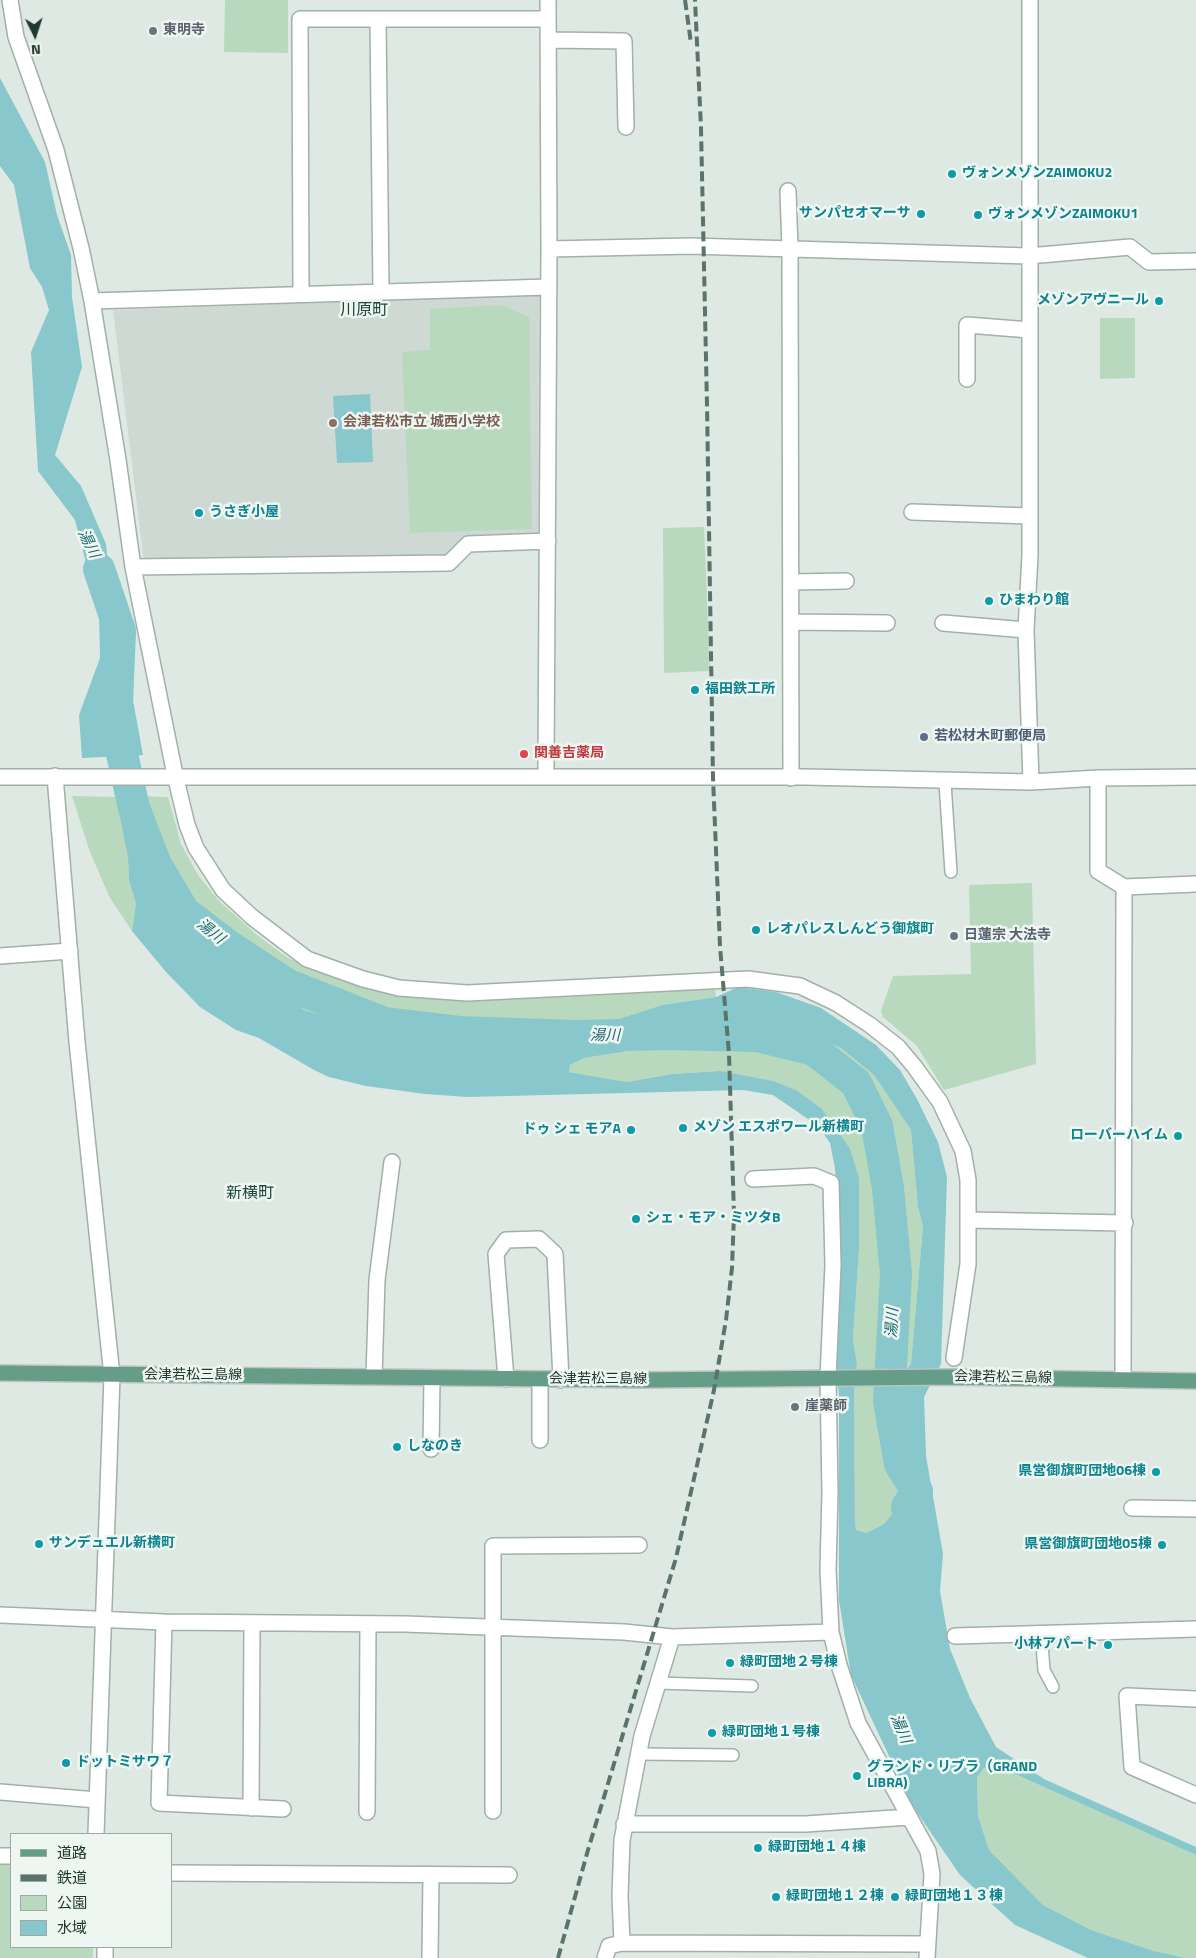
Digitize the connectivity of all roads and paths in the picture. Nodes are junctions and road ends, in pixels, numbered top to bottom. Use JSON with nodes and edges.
{"nodes":[{"id":1,"x":11,"y":0,"type":"edge"},
{"id":2,"x":548,"y":0,"type":"edge"},
{"id":3,"x":1030,"y":0,"type":"edge"},
{"id":4,"x":378,"y":19,"type":"junction"},
{"id":5,"x":548,"y":19,"type":"junction"},
{"id":6,"x":549,"y":40,"type":"junction"},
{"id":7,"x":626,"y":127,"type":"dead end"},
{"id":8,"x":788,"y":191,"type":"dead end"},
{"id":9,"x":549,"y":249,"type":"junction"},
{"id":10,"x":790,"y":249,"type":"junction"},
{"id":11,"x":1029,"y":256,"type":"junction"},
{"id":12,"x":1196,"y":261,"type":"edge"},
{"id":13,"x":548,"y":286,"type":"junction"},
{"id":14,"x":381,"y":292,"type":"junction"},
{"id":15,"x":301,"y":293,"type":"junction"},
{"id":16,"x":92,"y":301,"type":"junction"},
{"id":17,"x":1030,"y":330,"type":"junction"},
{"id":18,"x":968,"y":379,"type":"dead end"},
{"id":19,"x":912,"y":512,"type":"dead end"},
{"id":20,"x":1030,"y":516,"type":"junction"},
{"id":21,"x":548,"y":541,"type":"junction"},
{"id":22,"x":132,"y":567,"type":"junction"},
{"id":23,"x":846,"y":581,"type":"dead end"},
{"id":24,"x":791,"y":582,"type":"junction"},
{"id":25,"x":791,"y":622,"type":"junction"},
{"id":26,"x":887,"y":623,"type":"dead end"},
{"id":27,"x":943,"y":623,"type":"dead end"},
{"id":28,"x":1026,"y":630,"type":"junction"},
{"id":29,"x":546,"y":768,"type":"dead end"},
{"id":30,"x":169,"y":775,"type":"junction"},
{"id":31,"x":60,"y":776,"type":"junction"},
{"id":32,"x":0,"y":777,"type":"edge"},
{"id":33,"x":1196,"y":777,"type":"edge"},
{"id":34,"x":791,"y":778,"type":"junction"},
{"id":35,"x":1098,"y":778,"type":"junction"},
{"id":36,"x":1031,"y":782,"type":"junction"},
{"id":37,"x":944,"y":783,"type":"dead end"},
{"id":38,"x":951,"y":872,"type":"dead end"},
{"id":39,"x":1196,"y":884,"type":"edge"},
{"id":40,"x":1124,"y":887,"type":"junction"},
{"id":41,"x":70,"y":951,"type":"junction"},
{"id":42,"x":0,"y":956,"type":"edge"},
{"id":43,"x":392,"y":1162,"type":"dead end"},
{"id":44,"x":753,"y":1179,"type":"dead end"},
{"id":45,"x":970,"y":1220,"type":"junction"},
{"id":46,"x":1125,"y":1223,"type":"junction"},
{"id":47,"x":954,"y":1358,"type":"dead end"},
{"id":48,"x":0,"y":1373,"type":"edge"},
{"id":49,"x":112,"y":1376,"type":"junction"},
{"id":50,"x":374,"y":1377,"type":"junction"},
{"id":51,"x":432,"y":1378,"type":"junction"},
{"id":52,"x":831,"y":1378,"type":"junction"},
{"id":53,"x":506,"y":1379,"type":"junction"},
{"id":54,"x":540,"y":1380,"type":"junction"},
{"id":55,"x":561,"y":1380,"type":"junction"},
{"id":56,"x":1123,"y":1380,"type":"junction"},
{"id":57,"x":1196,"y":1380,"type":"edge"},
{"id":58,"x":540,"y":1440,"type":"dead end"},
{"id":59,"x":431,"y":1449,"type":"dead end"},
{"id":60,"x":1132,"y":1508,"type":"dead end"},
{"id":61,"x":1196,"y":1509,"type":"edge"},
{"id":62,"x":639,"y":1545,"type":"dead end"},
{"id":63,"x":0,"y":1615,"type":"edge"},
{"id":64,"x":105,"y":1621,"type":"junction"},
{"id":65,"x":164,"y":1622,"type":"junction"},
{"id":66,"x":252,"y":1624,"type":"junction"},
{"id":67,"x":368,"y":1624,"type":"junction"},
{"id":68,"x":493,"y":1627,"type":"junction"},
{"id":69,"x":1196,"y":1628,"type":"edge"},
{"id":70,"x":831,"y":1632,"type":"junction"},
{"id":71,"x":1041,"y":1632,"type":"junction"},
{"id":72,"x":955,"y":1636,"type":"dead end"},
{"id":73,"x":672,"y":1637,"type":"junction"},
{"id":74,"x":658,"y":1683,"type":"junction"},
{"id":75,"x":752,"y":1686,"type":"dead end"},
{"id":76,"x":1053,"y":1687,"type":"dead end"},
{"id":77,"x":1196,"y":1699,"type":"edge"},
{"id":78,"x":638,"y":1754,"type":"junction"},
{"id":79,"x":733,"y":1755,"type":"dead end"},
{"id":80,"x":0,"y":1792,"type":"edge"},
{"id":81,"x":1196,"y":1795,"type":"edge"},
{"id":82,"x":98,"y":1800,"type":"junction"},
{"id":83,"x":251,"y":1808,"type":"junction"},
{"id":84,"x":282,"y":1809,"type":"dead end"},
{"id":85,"x":493,"y":1811,"type":"dead end"},
{"id":86,"x":367,"y":1812,"type":"dead end"},
{"id":87,"x":909,"y":1818,"type":"junction"},
{"id":88,"x":624,"y":1824,"type":"junction"},
{"id":89,"x":96,"y":1833,"type":"edge"},
{"id":90,"x":172,"y":1873,"type":"edge"},
{"id":91,"x":431,"y":1875,"type":"junction"},
{"id":92,"x":509,"y":1875,"type":"dead end"},
{"id":93,"x":622,"y":1944,"type":"junction"},
{"id":94,"x":927,"y":1951,"type":"edge"},
{"id":95,"x":430,"y":1958,"type":"edge"},
{"id":96,"x":605,"y":1958,"type":"edge"}],
"edges":[{"from":1,"to":16,"type":"street"},
{"from":2,"to":5,"type":"street"},
{"from":3,"to":11,"type":"street"},
{"from":4,"to":5,"type":"street"},
{"from":4,"to":14,"type":"street"},
{"from":4,"to":15,"type":"street"},
{"from":5,"to":6,"type":"street"},
{"from":6,"to":7,"type":"street"},
{"from":6,"to":9,"type":"street"},
{"from":8,"to":10,"type":"street"},
{"from":9,"to":10,"type":"street"},
{"from":9,"to":13,"type":"street"},
{"from":10,"to":11,"type":"street"},
{"from":10,"to":24,"type":"street"},
{"from":11,"to":12,"type":"street"},
{"from":11,"to":17,"type":"street"},
{"from":13,"to":14,"type":"street"},
{"from":13,"to":21,"type":"street"},
{"from":14,"to":15,"type":"street"},
{"from":15,"to":16,"type":"street"},
{"from":16,"to":22,"type":"street"},
{"from":17,"to":18,"type":"street"},
{"from":17,"to":20,"type":"street"},
{"from":19,"to":20,"type":"street"},
{"from":20,"to":28,"type":"street"},
{"from":21,"to":22,"type":"street"},
{"from":21,"to":29,"type":"street"},
{"from":22,"to":30,"type":"street"},
{"from":23,"to":24,"type":"street"},
{"from":24,"to":25,"type":"street"},
{"from":25,"to":26,"type":"street"},
{"from":25,"to":34,"type":"street"},
{"from":27,"to":28,"type":"street"},
{"from":28,"to":36,"type":"street"},
{"from":30,"to":31,"type":"street"},
{"from":30,"to":34,"type":"street"},
{"from":30,"to":45,"type":"street"},
{"from":31,"to":32,"type":"street"},
{"from":31,"to":41,"type":"street"},
{"from":33,"to":35,"type":"street"},
{"from":34,"to":36,"type":"street"},
{"from":35,"to":36,"type":"street"},
{"from":35,"to":40,"type":"street"},
{"from":37,"to":38,"type":"lane"},
{"from":39,"to":40,"type":"street"},
{"from":40,"to":46,"type":"street"},
{"from":41,"to":42,"type":"street"},
{"from":41,"to":49,"type":"street"},
{"from":43,"to":50,"type":"street"},
{"from":44,"to":52,"type":"street"},
{"from":45,"to":46,"type":"street"},
{"from":45,"to":47,"type":"street"},
{"from":46,"to":56,"type":"street"},
{"from":48,"to":49,"type":"main road","name":"会津若松三島線"},
{"from":49,"to":50,"type":"main road","name":"会津若松三島線"},
{"from":49,"to":64,"type":"street"},
{"from":50,"to":51,"type":"main road","name":"会津若松三島線"},
{"from":51,"to":53,"type":"main road","name":"会津若松三島線"},
{"from":51,"to":59,"type":"street"},
{"from":52,"to":55,"type":"main road","name":"会津若松三島線"},
{"from":52,"to":56,"type":"main road","name":"会津若松三島線"},
{"from":52,"to":70,"type":"street"},
{"from":53,"to":54,"type":"main road","name":"会津若松三島線"},
{"from":53,"to":55,"type":"street"},
{"from":54,"to":55,"type":"main road","name":"会津若松三島線"},
{"from":54,"to":58,"type":"street"},
{"from":56,"to":57,"type":"main road","name":"会津若松三島線"},
{"from":60,"to":61,"type":"street"},
{"from":62,"to":68,"type":"street"},
{"from":63,"to":64,"type":"street"},
{"from":64,"to":65,"type":"street"},
{"from":64,"to":82,"type":"street"},
{"from":65,"to":66,"type":"street"},
{"from":65,"to":83,"type":"street"},
{"from":66,"to":67,"type":"street"},
{"from":66,"to":83,"type":"street"},
{"from":67,"to":68,"type":"street"},
{"from":67,"to":86,"type":"street"},
{"from":68,"to":73,"type":"street"},
{"from":68,"to":85,"type":"street"},
{"from":69,"to":71,"type":"street"},
{"from":70,"to":73,"type":"street"},
{"from":70,"to":87,"type":"street"},
{"from":71,"to":72,"type":"street"},
{"from":71,"to":76,"type":"lane"},
{"from":73,"to":74,"type":"street"},
{"from":74,"to":75,"type":"lane"},
{"from":74,"to":78,"type":"street"},
{"from":77,"to":81,"type":"street"},
{"from":78,"to":79,"type":"lane"},
{"from":78,"to":88,"type":"street"},
{"from":80,"to":82,"type":"street"},
{"from":82,"to":89,"type":"street"},
{"from":83,"to":84,"type":"street"},
{"from":87,"to":88,"type":"street"},
{"from":87,"to":94,"type":"street"},
{"from":88,"to":93,"type":"street"},
{"from":90,"to":91,"type":"street"},
{"from":91,"to":92,"type":"street"},
{"from":91,"to":95,"type":"street"},
{"from":93,"to":94,"type":"street"},
{"from":93,"to":96,"type":"street"}]}
